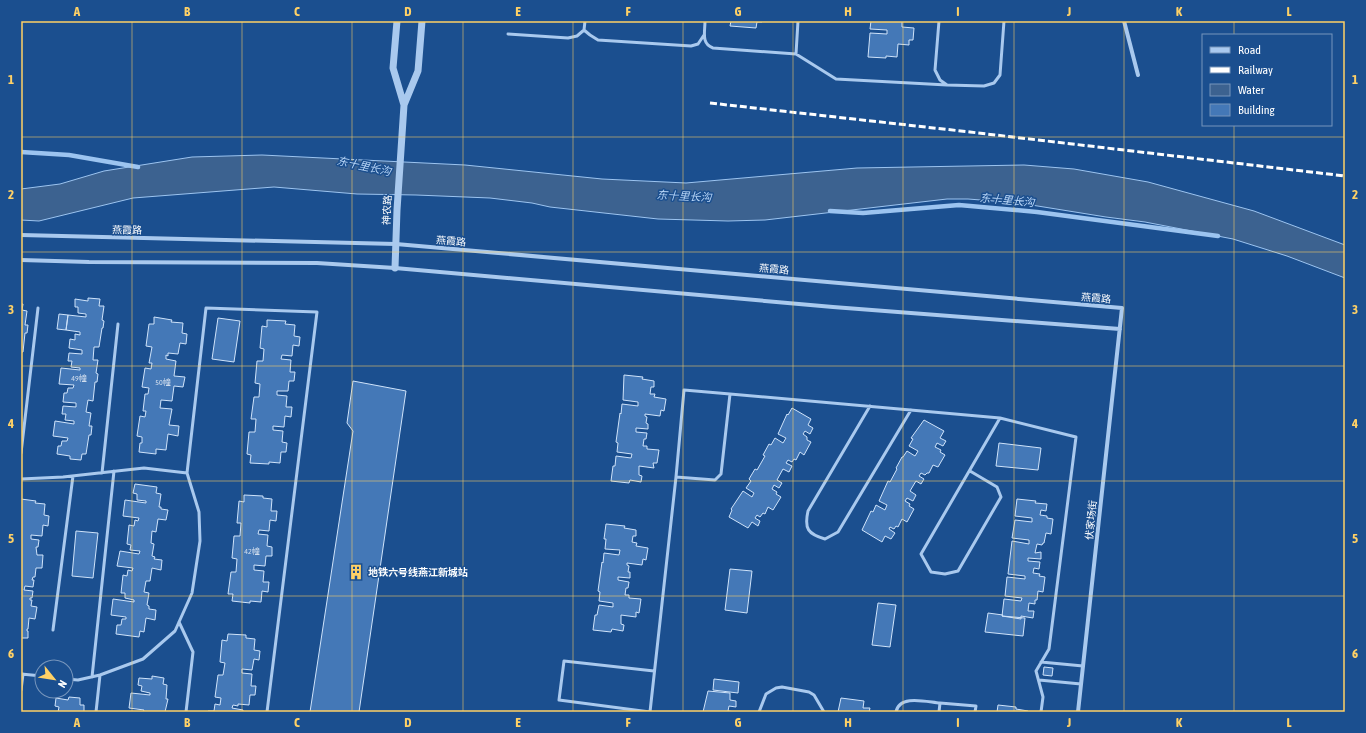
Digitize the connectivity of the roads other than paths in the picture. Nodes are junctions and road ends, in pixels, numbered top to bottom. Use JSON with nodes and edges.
{"nodes":[{"id":1,"x":397,"y":21,"type":"edge"},
{"id":2,"x":422,"y":21,"type":"edge"},
{"id":3,"x":585,"y":21,"type":"edge"},
{"id":4,"x":705,"y":21,"type":"edge"},
{"id":5,"x":798,"y":21,"type":"edge"},
{"id":6,"x":939,"y":21,"type":"edge"},
{"id":7,"x":1004,"y":21,"type":"edge"},
{"id":8,"x":1124,"y":21,"type":"edge"},
{"id":9,"x":584,"y":30,"type":"junction"},
{"id":10,"x":508,"y":34,"type":"dead end"},
{"id":11,"x":704,"y":35,"type":"junction"},
{"id":12,"x":796,"y":54,"type":"junction"},
{"id":13,"x":1138,"y":75,"type":"dead end"},
{"id":14,"x":947,"y":85,"type":"junction"},
{"id":15,"x":404,"y":105,"type":"junction"},
{"id":16,"x":21,"y":235,"type":"edge"},
{"id":17,"x":396,"y":244,"type":"junction"},
{"id":18,"x":21,"y":260,"type":"edge"},
{"id":19,"x":395,"y":268,"type":"junction"},
{"id":20,"x":38,"y":308,"type":"dead end"},
{"id":21,"x":118,"y":324,"type":"dead end"},
{"id":22,"x":1120,"y":329,"type":"junction"},
{"id":23,"x":730,"y":394,"type":"junction"},
{"id":24,"x":870,"y":406,"type":"junction"},
{"id":25,"x":911,"y":410,"type":"junction"},
{"id":26,"x":1000,"y":418,"type":"junction"},
{"id":27,"x":21,"y":453,"type":"edge"},
{"id":28,"x":114,"y":471,"type":"junction"},
{"id":29,"x":970,"y":471,"type":"junction"},
{"id":30,"x":102,"y":473,"type":"junction"},
{"id":31,"x":187,"y":473,"type":"junction"},
{"id":32,"x":73,"y":476,"type":"junction"},
{"id":33,"x":676,"y":477,"type":"junction"},
{"id":34,"x":21,"y":479,"type":"edge"},
{"id":35,"x":179,"y":622,"type":"junction"},
{"id":36,"x":53,"y":630,"type":"dead end"},
{"id":37,"x":1041,"y":662,"type":"junction"},
{"id":38,"x":1083,"y":666,"type":"junction"},
{"id":39,"x":654,"y":671,"type":"junction"},
{"id":40,"x":22,"y":674,"type":"edge"},
{"id":41,"x":34,"y":675,"type":"edge"},
{"id":42,"x":100,"y":675,"type":"junction"},
{"id":43,"x":92,"y":677,"type":"junction"},
{"id":44,"x":74,"y":680,"type":"edge"},
{"id":45,"x":1039,"y":680,"type":"junction"},
{"id":46,"x":1081,"y":684,"type":"junction"},
{"id":47,"x":21,"y":690,"type":"edge"},
{"id":48,"x":940,"y":703,"type":"junction"},
{"id":49,"x":96,"y":712,"type":"edge"},
{"id":50,"x":186,"y":712,"type":"edge"},
{"id":51,"x":267,"y":712,"type":"edge"},
{"id":52,"x":650,"y":712,"type":"edge"},
{"id":53,"x":759,"y":712,"type":"edge"},
{"id":54,"x":824,"y":712,"type":"edge"},
{"id":55,"x":896,"y":712,"type":"edge"},
{"id":56,"x":939,"y":712,"type":"edge"},
{"id":57,"x":975,"y":712,"type":"edge"},
{"id":58,"x":1041,"y":712,"type":"edge"},
{"id":59,"x":1078,"y":712,"type":"edge"}],
"edges":[{"from":1,"to":15,"type":"street","name":"神农路"},
{"from":2,"to":15,"type":"street","name":"神农路"},
{"from":3,"to":9,"type":"lane"},
{"from":4,"to":11,"type":"lane"},
{"from":5,"to":12,"type":"lane"},
{"from":6,"to":14,"type":"lane"},
{"from":7,"to":14,"type":"lane"},
{"from":8,"to":13,"type":"street"},
{"from":9,"to":10,"type":"lane"},
{"from":9,"to":11,"type":"lane"},
{"from":11,"to":12,"type":"lane"},
{"from":12,"to":14,"type":"lane"},
{"from":15,"to":17,"type":"street","name":"神农路"},
{"from":16,"to":17,"type":"street","name":"燕霞路"},
{"from":17,"to":19,"type":"street","name":"神农路"},
{"from":17,"to":22,"type":"street","name":"燕霞路"},
{"from":18,"to":19,"type":"street"},
{"from":19,"to":22,"type":"street"},
{"from":20,"to":27,"type":"lane"},
{"from":21,"to":30,"type":"lane"},
{"from":22,"to":38,"type":"street","name":"伏家场街"},
{"from":23,"to":24,"type":"lane"},
{"from":23,"to":33,"type":"lane"},
{"from":23,"to":33,"type":"lane"},
{"from":24,"to":25,"type":"lane"},
{"from":24,"to":25,"type":"lane"},
{"from":25,"to":26,"type":"lane"},
{"from":26,"to":29,"type":"lane"},
{"from":26,"to":37,"type":"lane"},
{"from":28,"to":30,"type":"lane"},
{"from":28,"to":31,"type":"lane"},
{"from":28,"to":43,"type":"lane"},
{"from":29,"to":29,"type":"lane"},
{"from":30,"to":32,"type":"lane"},
{"from":31,"to":35,"type":"lane"},
{"from":31,"to":51,"type":"lane"},
{"from":32,"to":34,"type":"lane"},
{"from":32,"to":36,"type":"lane"},
{"from":33,"to":39,"type":"lane"},
{"from":35,"to":42,"type":"lane"},
{"from":35,"to":50,"type":"lane"},
{"from":37,"to":38,"type":"lane"},
{"from":37,"to":45,"type":"lane"},
{"from":38,"to":46,"type":"street","name":"伏家场街"},
{"from":39,"to":52,"type":"lane"},
{"from":39,"to":52,"type":"lane"},
{"from":40,"to":41,"type":"lane"},
{"from":40,"to":47,"type":"lane"},
{"from":42,"to":43,"type":"lane"},
{"from":42,"to":49,"type":"lane"},
{"from":43,"to":44,"type":"lane"},
{"from":45,"to":46,"type":"lane"},
{"from":45,"to":58,"type":"lane"},
{"from":46,"to":59,"type":"street","name":"伏家场街"},
{"from":48,"to":55,"type":"lane"},
{"from":48,"to":56,"type":"lane"},
{"from":48,"to":57,"type":"lane"},
{"from":53,"to":54,"type":"lane"}]}
